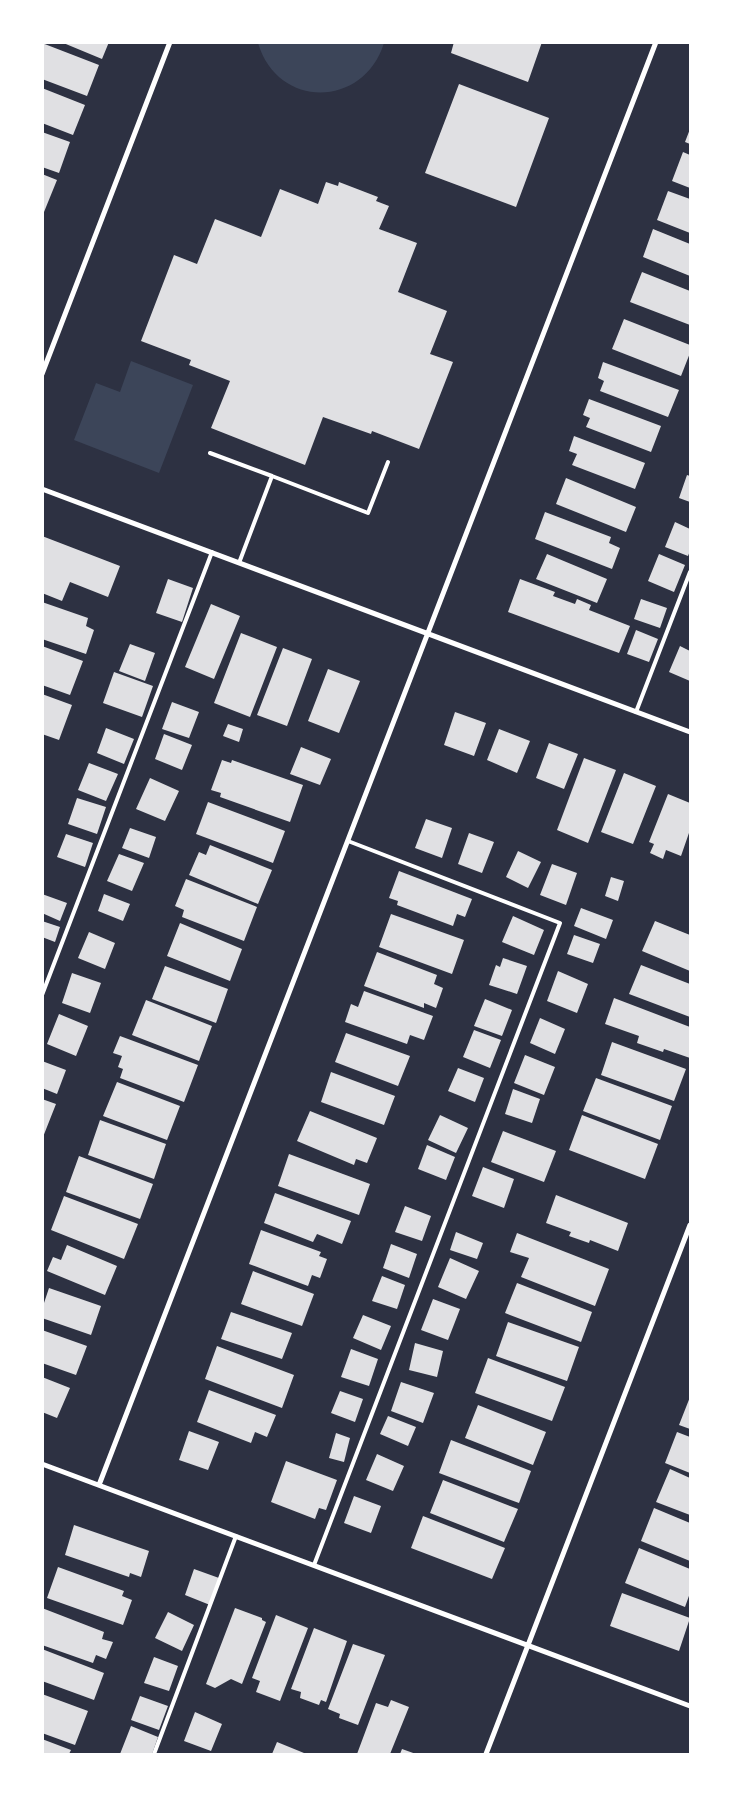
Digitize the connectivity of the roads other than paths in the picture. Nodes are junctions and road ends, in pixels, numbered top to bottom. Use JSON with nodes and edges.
{"nodes":[{"id":1,"x":170,"y":42,"type":"edge"},
{"id":2,"x":656,"y":42,"type":"edge"},
{"id":3,"x":42,"y":374,"type":"edge"},
{"id":4,"x":210,"y":452,"type":"dead end"},
{"id":5,"x":388,"y":462,"type":"dead end"},
{"id":6,"x":272,"y":476,"type":"junction"},
{"id":7,"x":42,"y":489,"type":"edge"},
{"id":8,"x":212,"y":552,"type":"junction"},
{"id":9,"x":239,"y":562,"type":"junction"},
{"id":10,"x":690,"y":572,"type":"edge"},
{"id":11,"x":428,"y":633,"type":"junction"},
{"id":12,"x":636,"y":712,"type":"junction"},
{"id":13,"x":690,"y":732,"type":"edge"},
{"id":14,"x":348,"y":840,"type":"junction"},
{"id":15,"x":42,"y":995,"type":"edge"},
{"id":16,"x":690,"y":1225,"type":"edge"},
{"id":17,"x":42,"y":1464,"type":"edge"},
{"id":18,"x":99,"y":1485,"type":"junction"},
{"id":19,"x":236,"y":1536,"type":"junction"},
{"id":20,"x":314,"y":1565,"type":"junction"},
{"id":21,"x":528,"y":1646,"type":"junction"},
{"id":22,"x":690,"y":1706,"type":"edge"},
{"id":23,"x":154,"y":1754,"type":"edge"},
{"id":24,"x":486,"y":1754,"type":"edge"}],
"edges":[{"from":1,"to":3,"type":"street"},
{"from":2,"to":11,"type":"street"},
{"from":4,"to":6,"type":"lane"},
{"from":5,"to":6,"type":"lane"},
{"from":6,"to":9,"type":"lane"},
{"from":7,"to":8,"type":"street"},
{"from":8,"to":9,"type":"street"},
{"from":8,"to":15,"type":"lane"},
{"from":9,"to":11,"type":"street"},
{"from":10,"to":12,"type":"lane"},
{"from":11,"to":12,"type":"street"},
{"from":11,"to":14,"type":"street"},
{"from":12,"to":13,"type":"street"},
{"from":14,"to":18,"type":"street"},
{"from":14,"to":20,"type":"lane"},
{"from":16,"to":21,"type":"street"},
{"from":17,"to":18,"type":"street"},
{"from":18,"to":19,"type":"street"},
{"from":19,"to":20,"type":"street"},
{"from":19,"to":23,"type":"lane"},
{"from":20,"to":21,"type":"street"},
{"from":21,"to":22,"type":"street"},
{"from":21,"to":24,"type":"street"}]}
